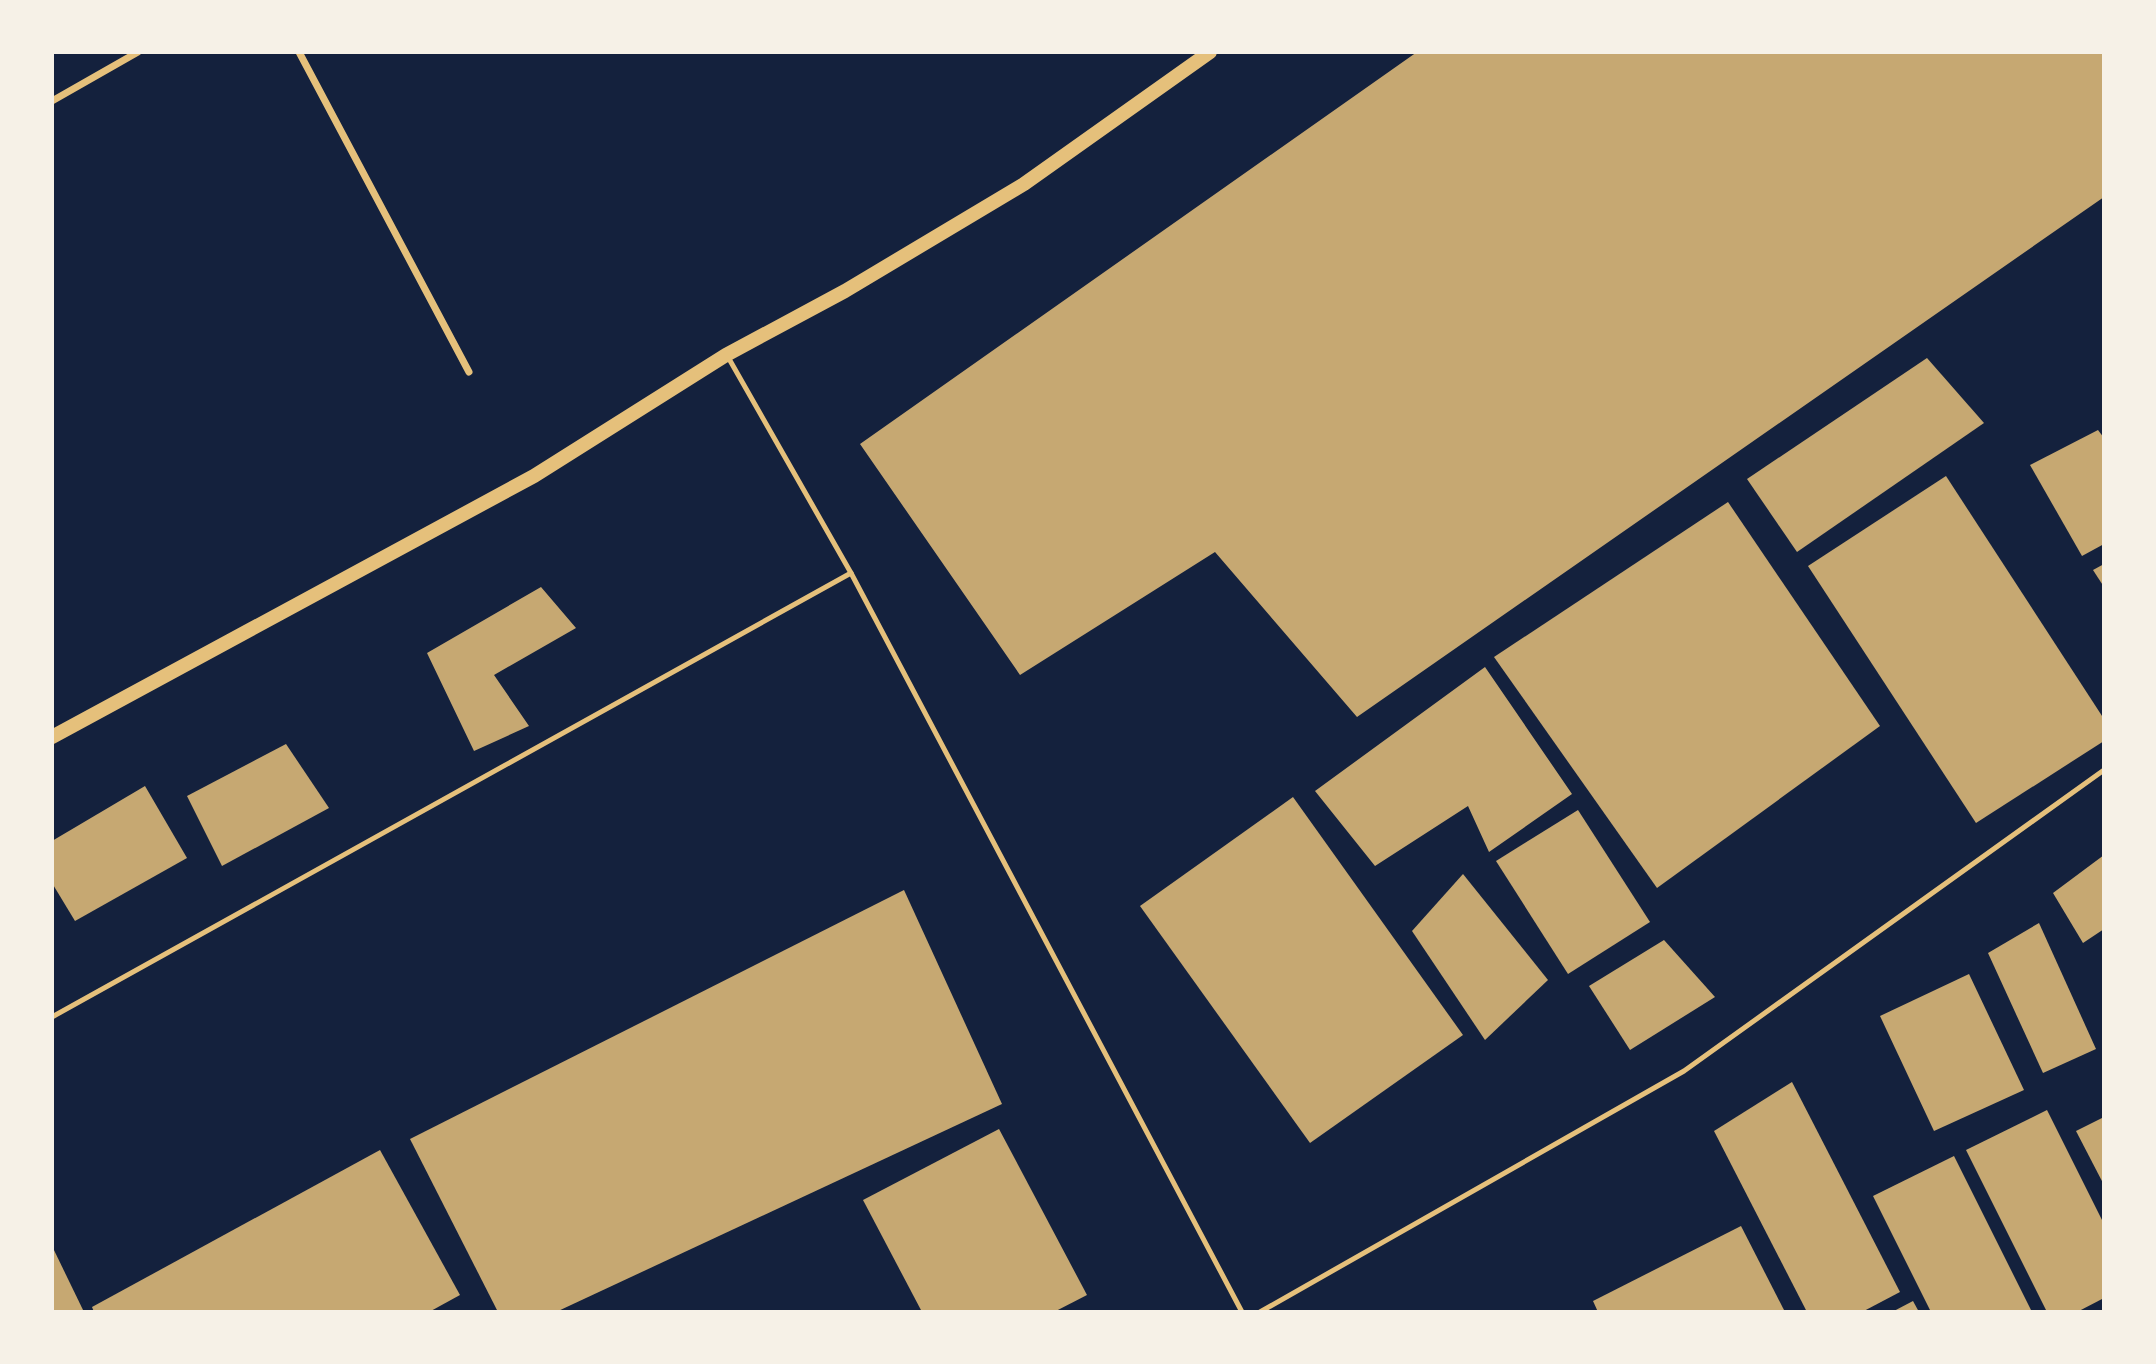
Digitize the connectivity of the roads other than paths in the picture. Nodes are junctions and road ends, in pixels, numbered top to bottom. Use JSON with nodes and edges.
{"nodes":[{"id":1,"x":138,"y":52,"type":"edge"},
{"id":2,"x":299,"y":52,"type":"edge"},
{"id":3,"x":1210,"y":52,"type":"edge"},
{"id":4,"x":52,"y":101,"type":"edge"},
{"id":5,"x":726,"y":355,"type":"junction"},
{"id":6,"x":469,"y":372,"type":"dead end"},
{"id":7,"x":851,"y":573,"type":"junction"},
{"id":8,"x":52,"y":737,"type":"edge"},
{"id":9,"x":2104,"y":770,"type":"edge"},
{"id":10,"x":52,"y":1017,"type":"edge"},
{"id":11,"x":1242,"y":1311,"type":"edge"},
{"id":12,"x":1260,"y":1311,"type":"edge"}],
"edges":[{"from":1,"to":4,"type":"street"},
{"from":2,"to":6,"type":"street"},
{"from":3,"to":5,"type":"main road"},
{"from":5,"to":7,"type":"lane"},
{"from":5,"to":8,"type":"main road"},
{"from":7,"to":10,"type":"lane"},
{"from":7,"to":11,"type":"lane"},
{"from":9,"to":12,"type":"lane"}]}
